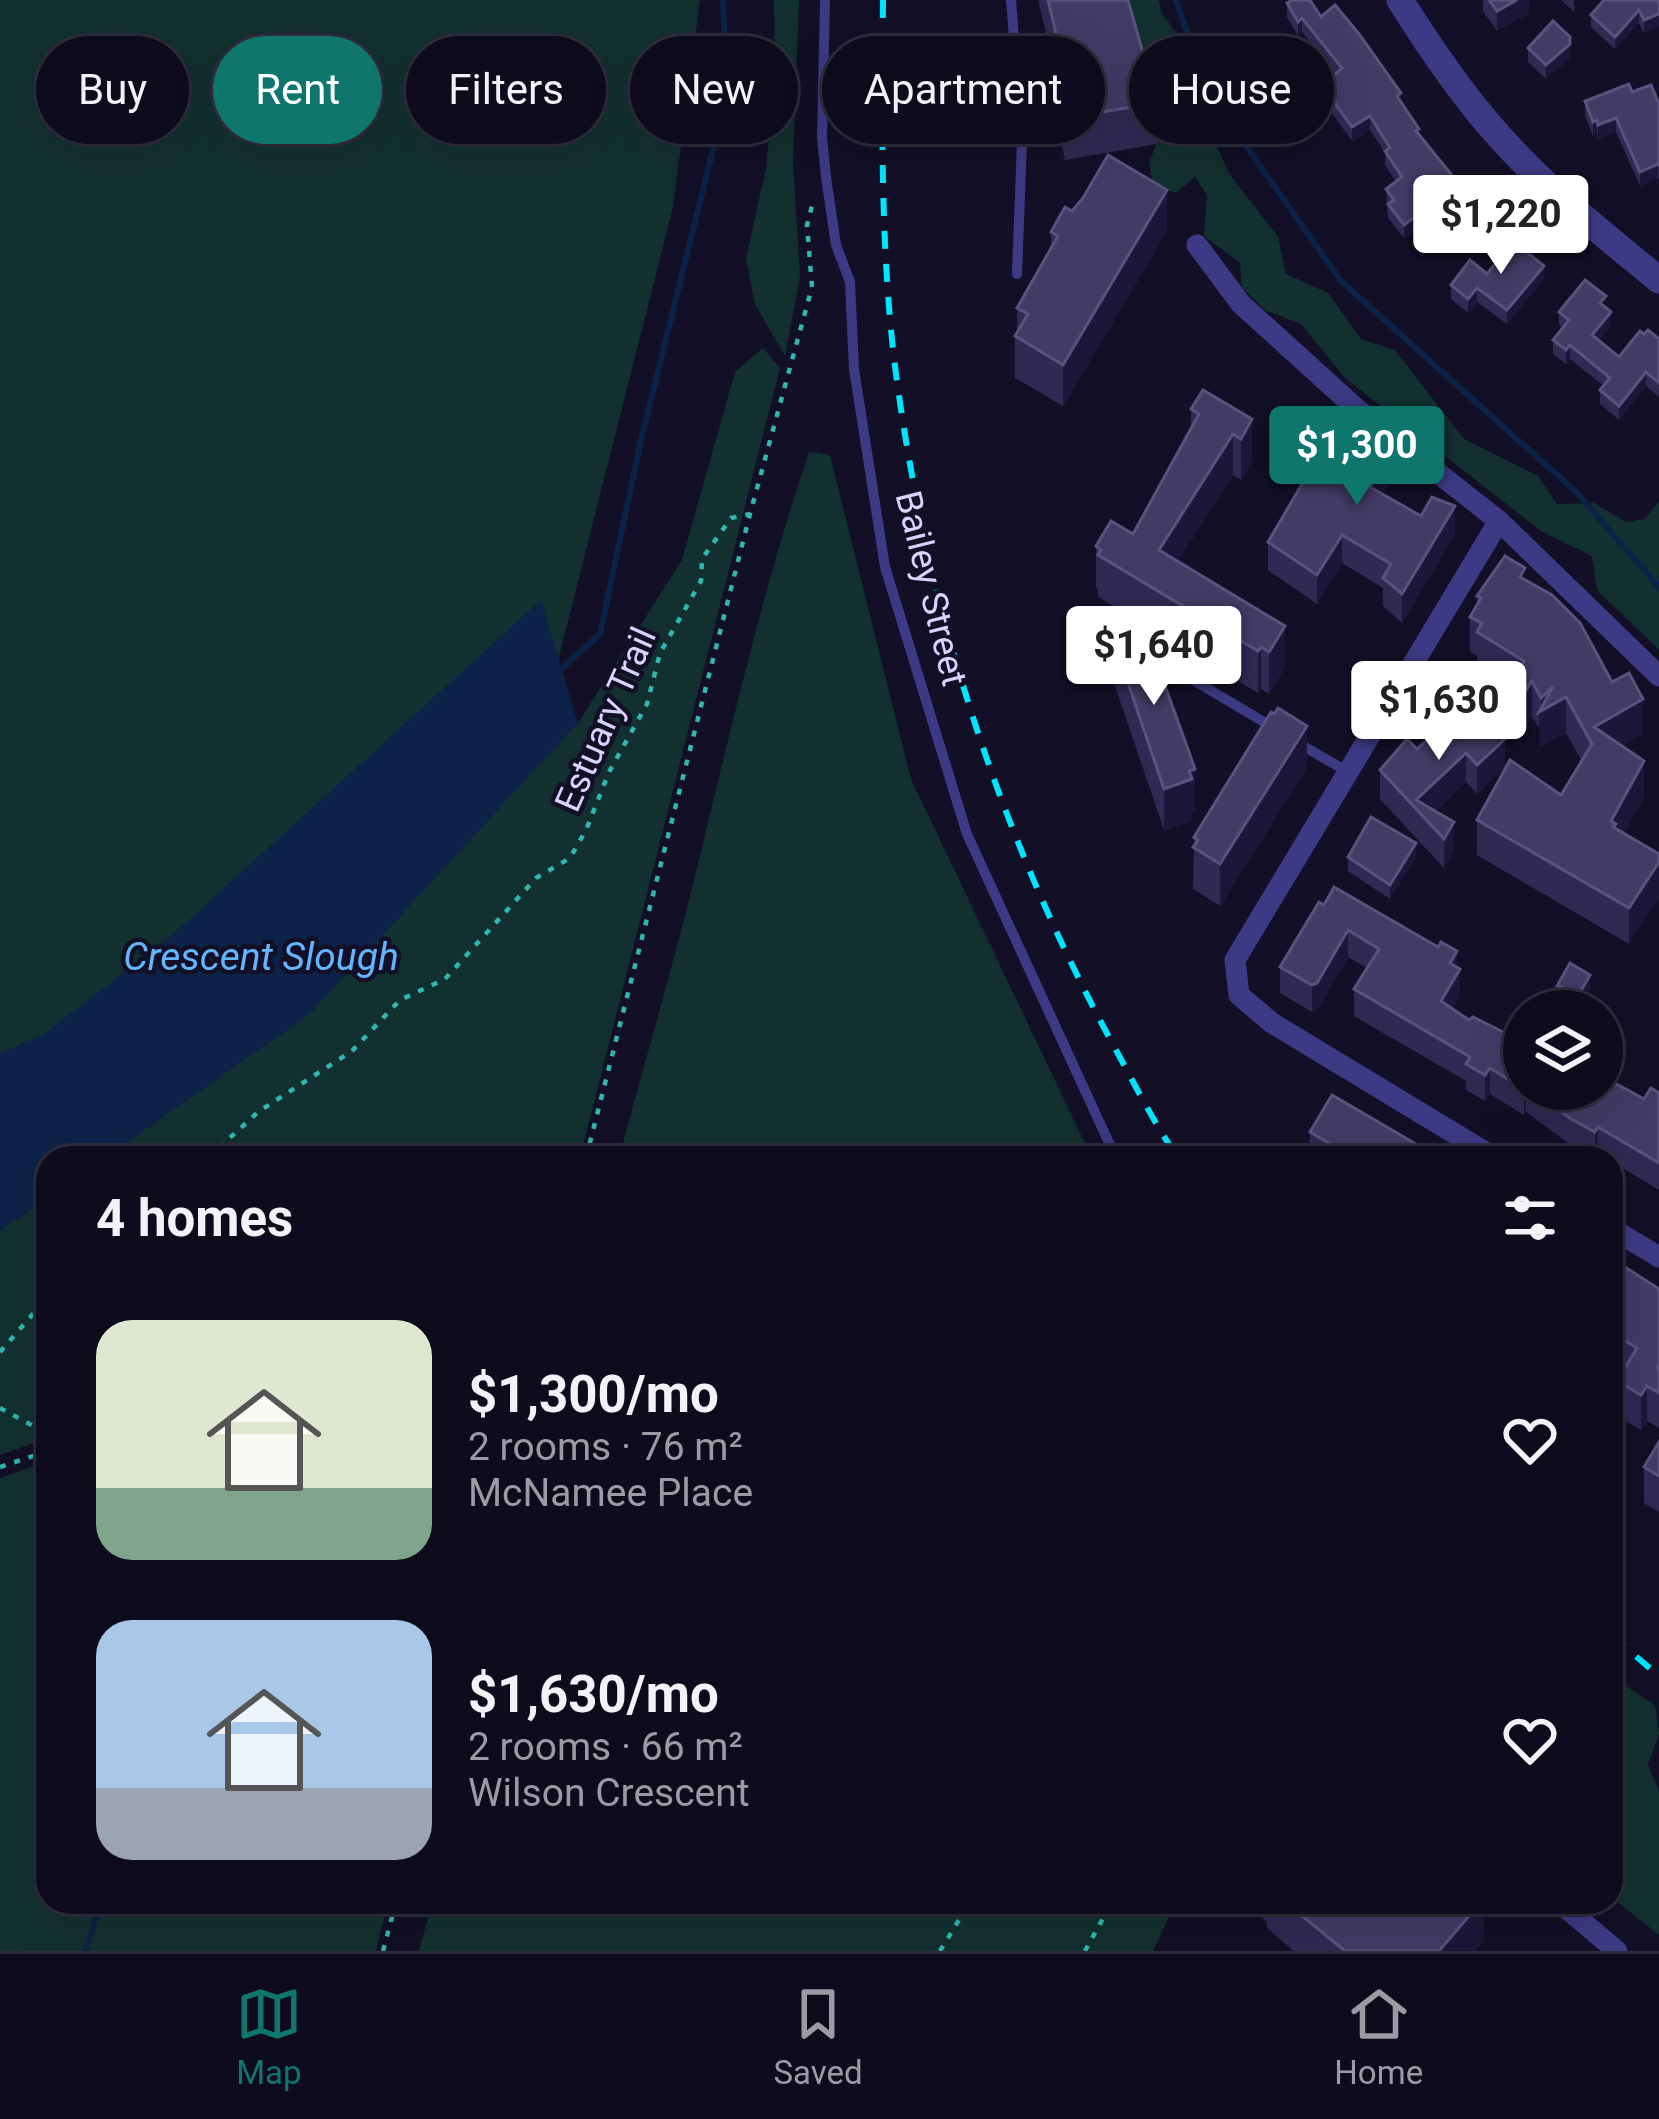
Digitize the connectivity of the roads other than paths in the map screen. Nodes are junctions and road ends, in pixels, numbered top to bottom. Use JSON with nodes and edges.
{"nodes":[{"id":1,"x":825,"y":0,"type":"edge"},
{"id":2,"x":1011,"y":0,"type":"edge"},
{"id":3,"x":1400,"y":0,"type":"edge"},
{"id":4,"x":1197,"y":245,"type":"dead end"},
{"id":5,"x":1017,"y":274,"type":"dead end"},
{"id":6,"x":1659,"y":280,"type":"edge"},
{"id":7,"x":1499,"y":521,"type":"junction"},
{"id":8,"x":1126,"y":644,"type":"edge"},
{"id":9,"x":1659,"y":676,"type":"edge"},
{"id":10,"x":1348,"y":772,"type":"junction"},
{"id":11,"x":1111,"y":1146,"type":"edge"},
{"id":12,"x":1476,"y":1146,"type":"edge"},
{"id":13,"x":1623,"y":1235,"type":"edge"},
{"id":14,"x":1659,"y":1257,"type":"edge"},
{"id":15,"x":1573,"y":1914,"type":"edge"},
{"id":16,"x":1617,"y":1951,"type":"edge"}],
"edges":[{"from":1,"to":11,"type":"lane","name":"Bailey Street"},
{"from":2,"to":5,"type":"lane"},
{"from":3,"to":6,"type":"street"},
{"from":4,"to":7,"type":"street"},
{"from":7,"to":9,"type":"street"},
{"from":7,"to":10,"type":"street"},
{"from":8,"to":10,"type":"lane"},
{"from":10,"to":12,"type":"street"},
{"from":13,"to":14,"type":"street"},
{"from":15,"to":16,"type":"street"}]}
